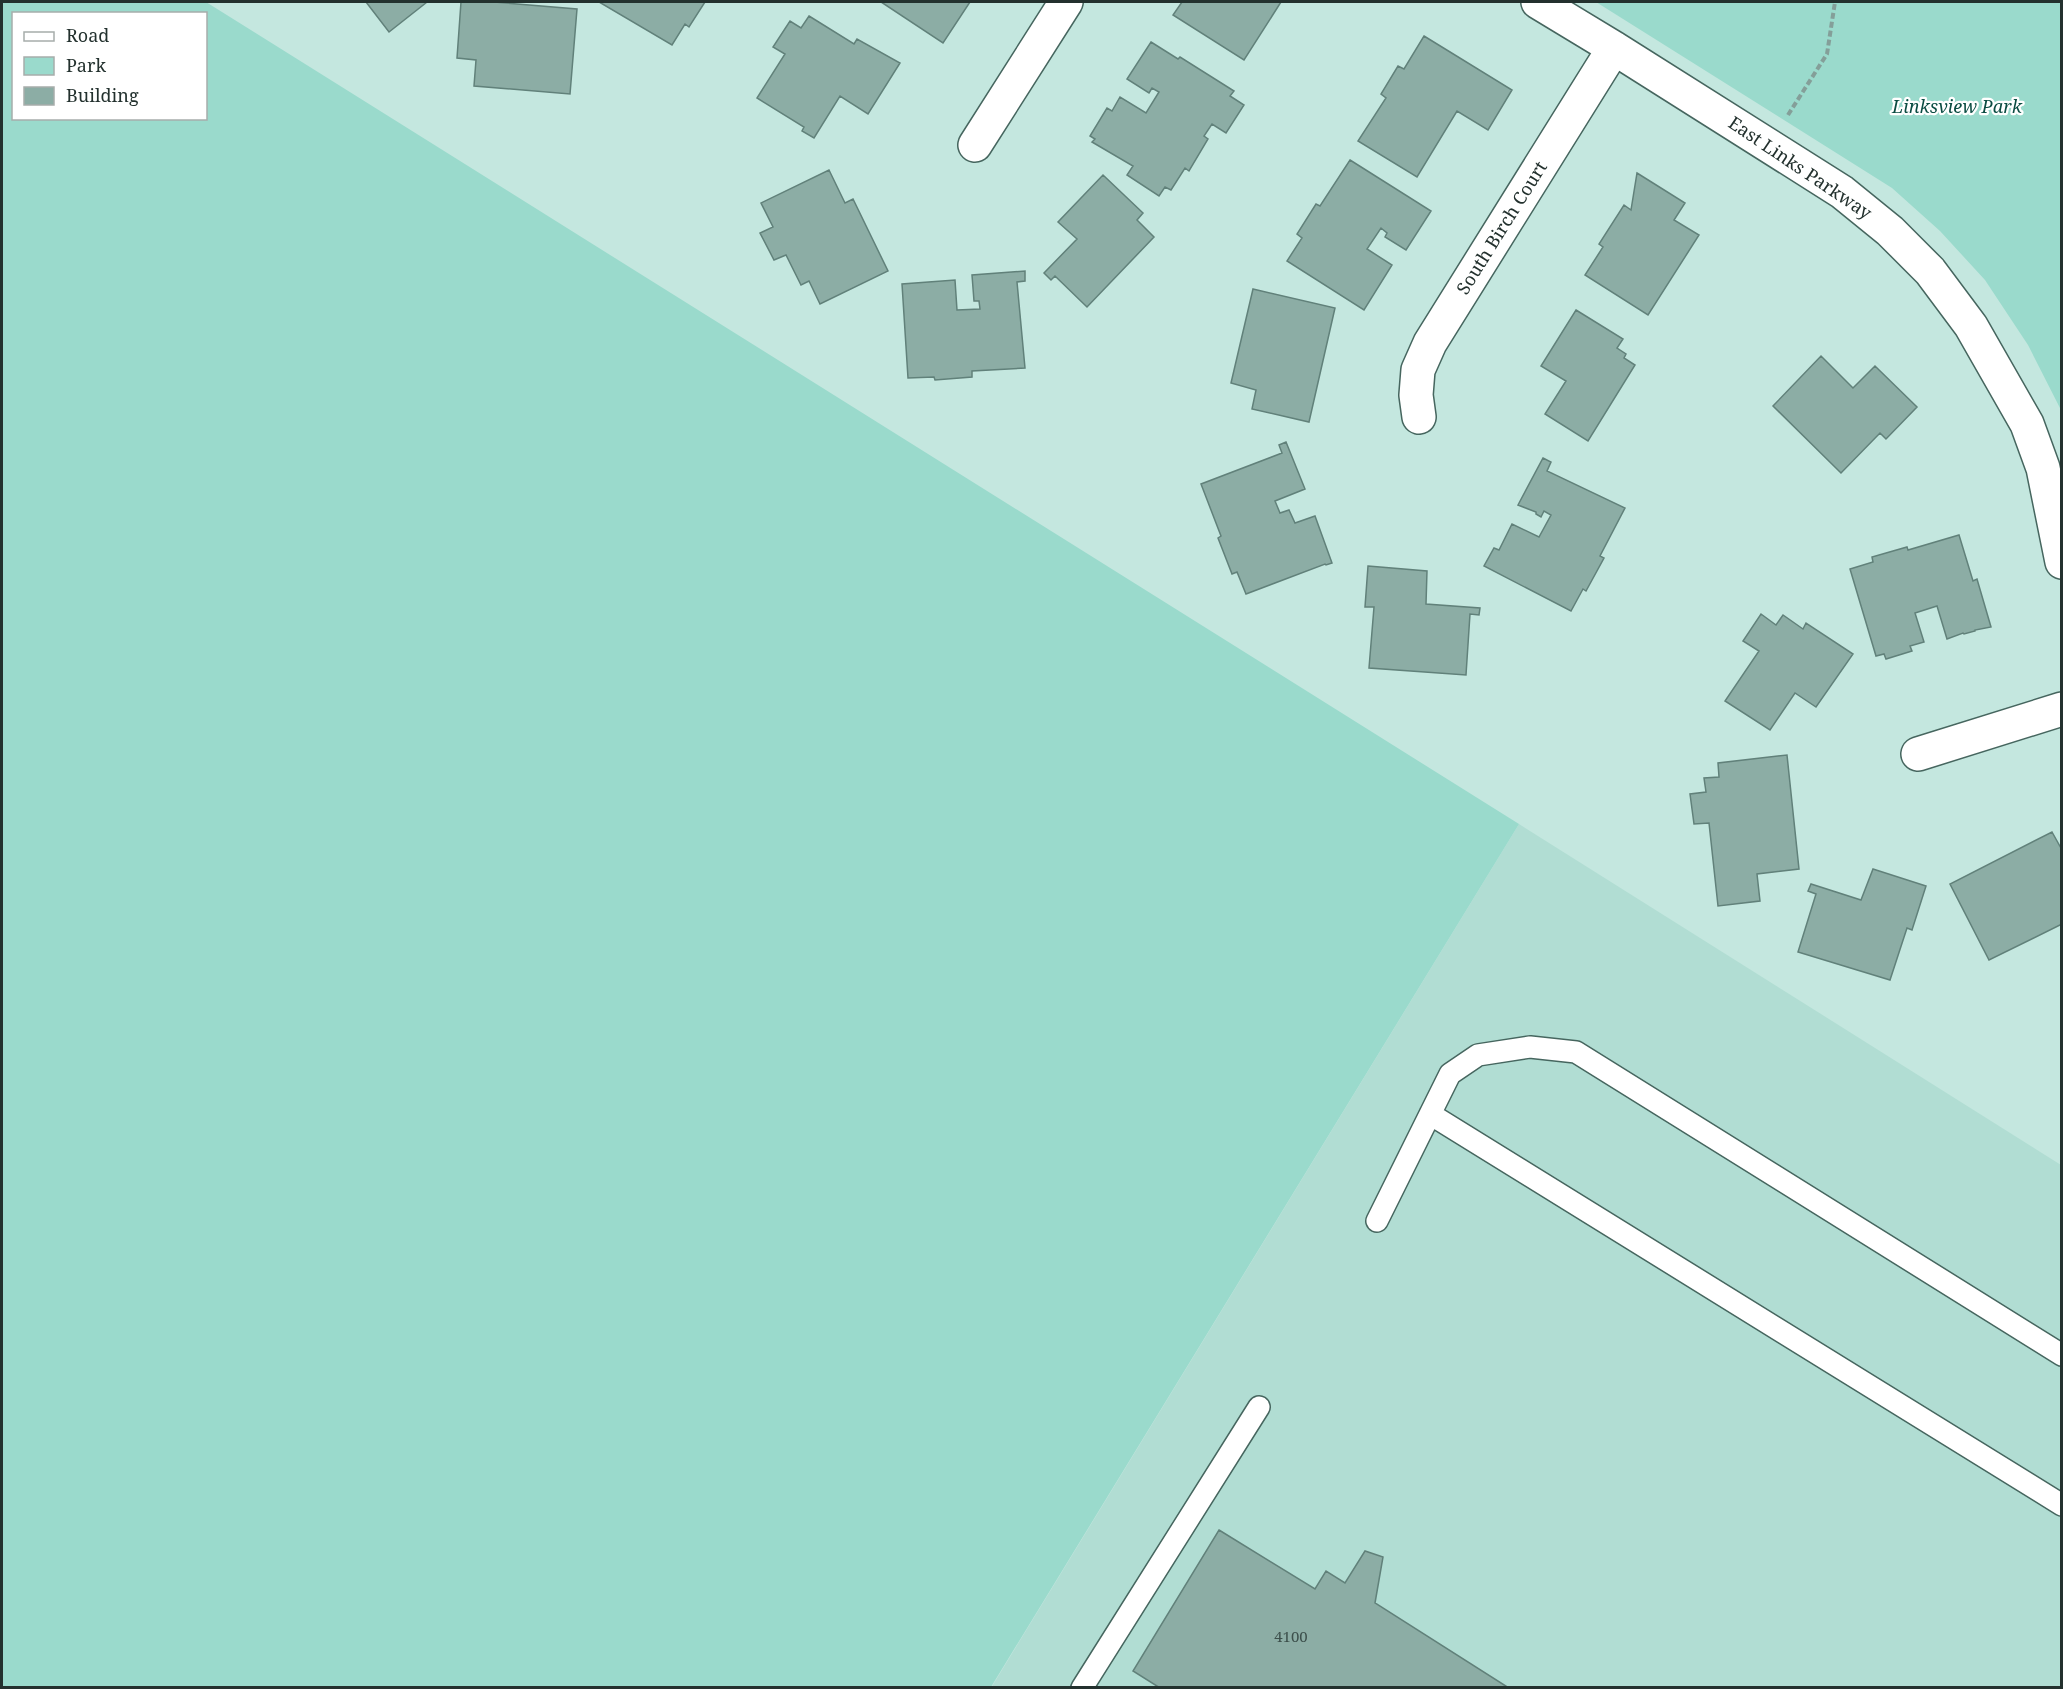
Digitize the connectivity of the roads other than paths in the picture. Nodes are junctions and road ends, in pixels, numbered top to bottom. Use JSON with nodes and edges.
{"nodes":[{"id":1,"x":1066,"y":2,"type":"edge"},
{"id":2,"x":1538,"y":2,"type":"edge"},
{"id":3,"x":1614,"y":48,"type":"junction"},
{"id":4,"x":975,"y":145,"type":"dead end"},
{"id":5,"x":1419,"y":417,"type":"dead end"},
{"id":6,"x":2061,"y":562,"type":"edge"},
{"id":7,"x":2061,"y":709,"type":"edge"},
{"id":8,"x":1918,"y":754,"type":"dead end"},
{"id":9,"x":1430,"y":1114,"type":"junction"},
{"id":10,"x":1377,"y":1221,"type":"dead end"},
{"id":11,"x":2061,"y":1355,"type":"edge"},
{"id":12,"x":1259,"y":1407,"type":"dead end"},
{"id":13,"x":2061,"y":1505,"type":"edge"},
{"id":14,"x":1082,"y":1688,"type":"edge"}],
"edges":[{"from":1,"to":4,"type":"street"},
{"from":2,"to":3,"type":"street","name":"East Links Parkway"},
{"from":3,"to":5,"type":"street","name":"South Birch Court"},
{"from":3,"to":6,"type":"street","name":"East Links Parkway"},
{"from":7,"to":8,"type":"street"},
{"from":9,"to":10,"type":"lane"},
{"from":9,"to":11,"type":"lane"},
{"from":9,"to":13,"type":"lane"},
{"from":12,"to":14,"type":"lane"}]}
